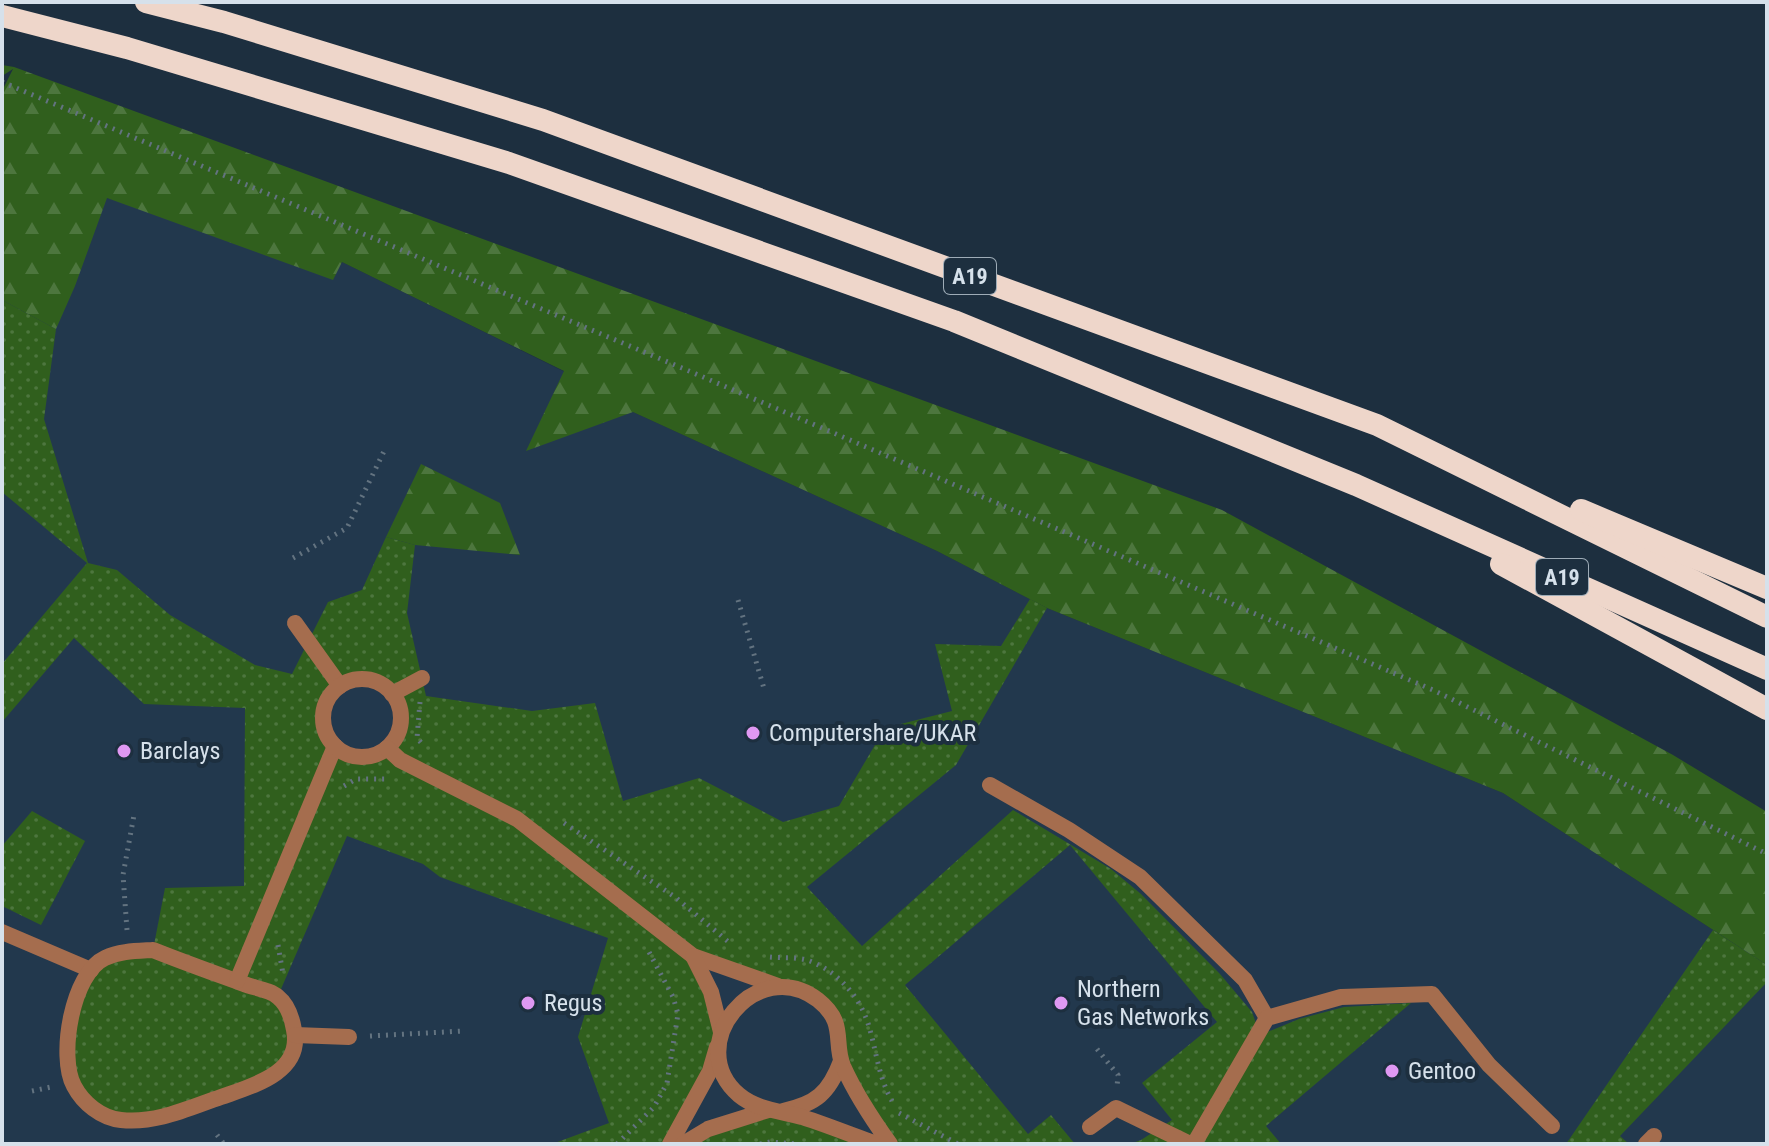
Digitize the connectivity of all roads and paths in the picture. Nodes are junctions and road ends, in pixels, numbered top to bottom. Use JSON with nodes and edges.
{"nodes":[{"id":1,"x":146,"y":2,"type":"edge"},
{"id":2,"x":2,"y":16,"type":"edge"},
{"id":3,"x":2,"y":82,"type":"edge"},
{"id":4,"x":1377,"y":425,"type":"junction"},
{"id":5,"x":386,"y":447,"type":"dead end"},
{"id":6,"x":1356,"y":485,"type":"junction"},
{"id":7,"x":293,"y":558,"type":"dead end"},
{"id":8,"x":1767,"y":588,"type":"edge"},
{"id":9,"x":738,"y":600,"type":"dead end"},
{"id":10,"x":1767,"y":617,"type":"edge"},
{"id":11,"x":295,"y":623,"type":"dead end"},
{"id":12,"x":1767,"y":669,"type":"edge"},
{"id":13,"x":417,"y":681,"type":"joint"},
{"id":14,"x":340,"y":686,"type":"junction"},
{"id":15,"x":765,"y":692,"type":"dead end"},
{"id":16,"x":392,"y":694,"type":"junction"},
{"id":17,"x":1767,"y":709,"type":"edge"},
{"id":18,"x":335,"y":746,"type":"junction"},
{"id":19,"x":387,"y":748,"type":"junction"},
{"id":20,"x":425,"y":749,"type":"dead end"},
{"id":21,"x":400,"y":783,"type":"dead end"},
{"id":22,"x":990,"y":785,"type":"dead end"},
{"id":23,"x":335,"y":791,"type":"dead end"},
{"id":24,"x":134,"y":815,"type":"dead end"},
{"id":25,"x":556,"y":818,"type":"dead end"},
{"id":26,"x":1767,"y":854,"type":"edge"},
{"id":27,"x":2,"y":932,"type":"edge"},
{"id":28,"x":282,"y":934,"type":"dead end"},
{"id":29,"x":644,"y":943,"type":"dead end"},
{"id":30,"x":739,"y":948,"type":"dead end"},
{"id":31,"x":129,"y":951,"type":"junction"},
{"id":32,"x":693,"y":956,"type":"junction"},
{"id":33,"x":762,"y":957,"type":"dead end"},
{"id":34,"x":91,"y":970,"type":"junction"},
{"id":35,"x":237,"y":981,"type":"junction"},
{"id":36,"x":783,"y":988,"type":"junction"},
{"id":37,"x":283,"y":1004,"type":"junction"},
{"id":38,"x":1267,"y":1018,"type":"junction"},
{"id":39,"x":463,"y":1031,"type":"dead end"},
{"id":40,"x":295,"y":1035,"type":"junction"},
{"id":41,"x":349,"y":1037,"type":"joint"},
{"id":42,"x":720,"y":1037,"type":"junction"},
{"id":43,"x":1097,"y":1049,"type":"dead end"},
{"id":44,"x":841,"y":1061,"type":"junction"},
{"id":45,"x":1116,"y":1108,"type":"junction"},
{"id":46,"x":776,"y":1111,"type":"junction"},
{"id":47,"x":1552,"y":1126,"type":"dead end"},
{"id":48,"x":1090,"y":1127,"type":"dead end"},
{"id":49,"x":217,"y":1135,"type":"dead end"},
{"id":50,"x":224,"y":1144,"type":"edge"},
{"id":51,"x":617,"y":1144,"type":"edge"},
{"id":52,"x":670,"y":1144,"type":"edge"},
{"id":53,"x":683,"y":1144,"type":"edge"},
{"id":54,"x":760,"y":1144,"type":"edge"},
{"id":55,"x":798,"y":1144,"type":"edge"},
{"id":56,"x":876,"y":1144,"type":"edge"},
{"id":57,"x":890,"y":1144,"type":"edge"},
{"id":58,"x":958,"y":1144,"type":"edge"},
{"id":59,"x":1192,"y":1144,"type":"edge"}],
"edges":[{"from":1,"to":4,"type":"highway","number":"A19"},
{"from":2,"to":6,"type":"highway","number":"A19"},
{"from":3,"to":26,"type":"path"},
{"from":4,"to":8,"type":"highway"},
{"from":4,"to":10,"type":"highway","number":"A19"},
{"from":5,"to":7,"type":"path"},
{"from":6,"to":12,"type":"highway","number":"A19"},
{"from":6,"to":17,"type":"highway"},
{"from":9,"to":15,"type":"path"},
{"from":11,"to":14,"type":"street"},
{"from":13,"to":16,"type":"street"},
{"from":13,"to":20,"type":"path"},
{"from":14,"to":16,"type":"street"},
{"from":14,"to":18,"type":"street"},
{"from":16,"to":19,"type":"street"},
{"from":18,"to":19,"type":"street"},
{"from":18,"to":35,"type":"street"},
{"from":19,"to":32,"type":"street"},
{"from":21,"to":23,"type":"path"},
{"from":22,"to":38,"type":"street"},
{"from":24,"to":31,"type":"path"},
{"from":25,"to":30,"type":"path"},
{"from":27,"to":34,"type":"street"},
{"from":28,"to":37,"type":"path"},
{"from":29,"to":51,"type":"path"},
{"from":31,"to":34,"type":"street"},
{"from":31,"to":35,"type":"street"},
{"from":32,"to":36,"type":"street"},
{"from":32,"to":42,"type":"street"},
{"from":33,"to":58,"type":"path"},
{"from":34,"to":40,"type":"street"},
{"from":35,"to":37,"type":"street"},
{"from":36,"to":42,"type":"street"},
{"from":36,"to":44,"type":"street"},
{"from":37,"to":40,"type":"street"},
{"from":38,"to":47,"type":"street"},
{"from":38,"to":59,"type":"street"},
{"from":39,"to":41,"type":"path"},
{"from":40,"to":41,"type":"street"},
{"from":42,"to":46,"type":"street"},
{"from":42,"to":52,"type":"street"},
{"from":43,"to":45,"type":"path"},
{"from":44,"to":46,"type":"street"},
{"from":44,"to":57,"type":"street"},
{"from":45,"to":48,"type":"street"},
{"from":45,"to":59,"type":"street"},
{"from":46,"to":53,"type":"street"},
{"from":46,"to":56,"type":"street"},
{"from":49,"to":50,"type":"path"},
{"from":54,"to":55,"type":"path"}]}
